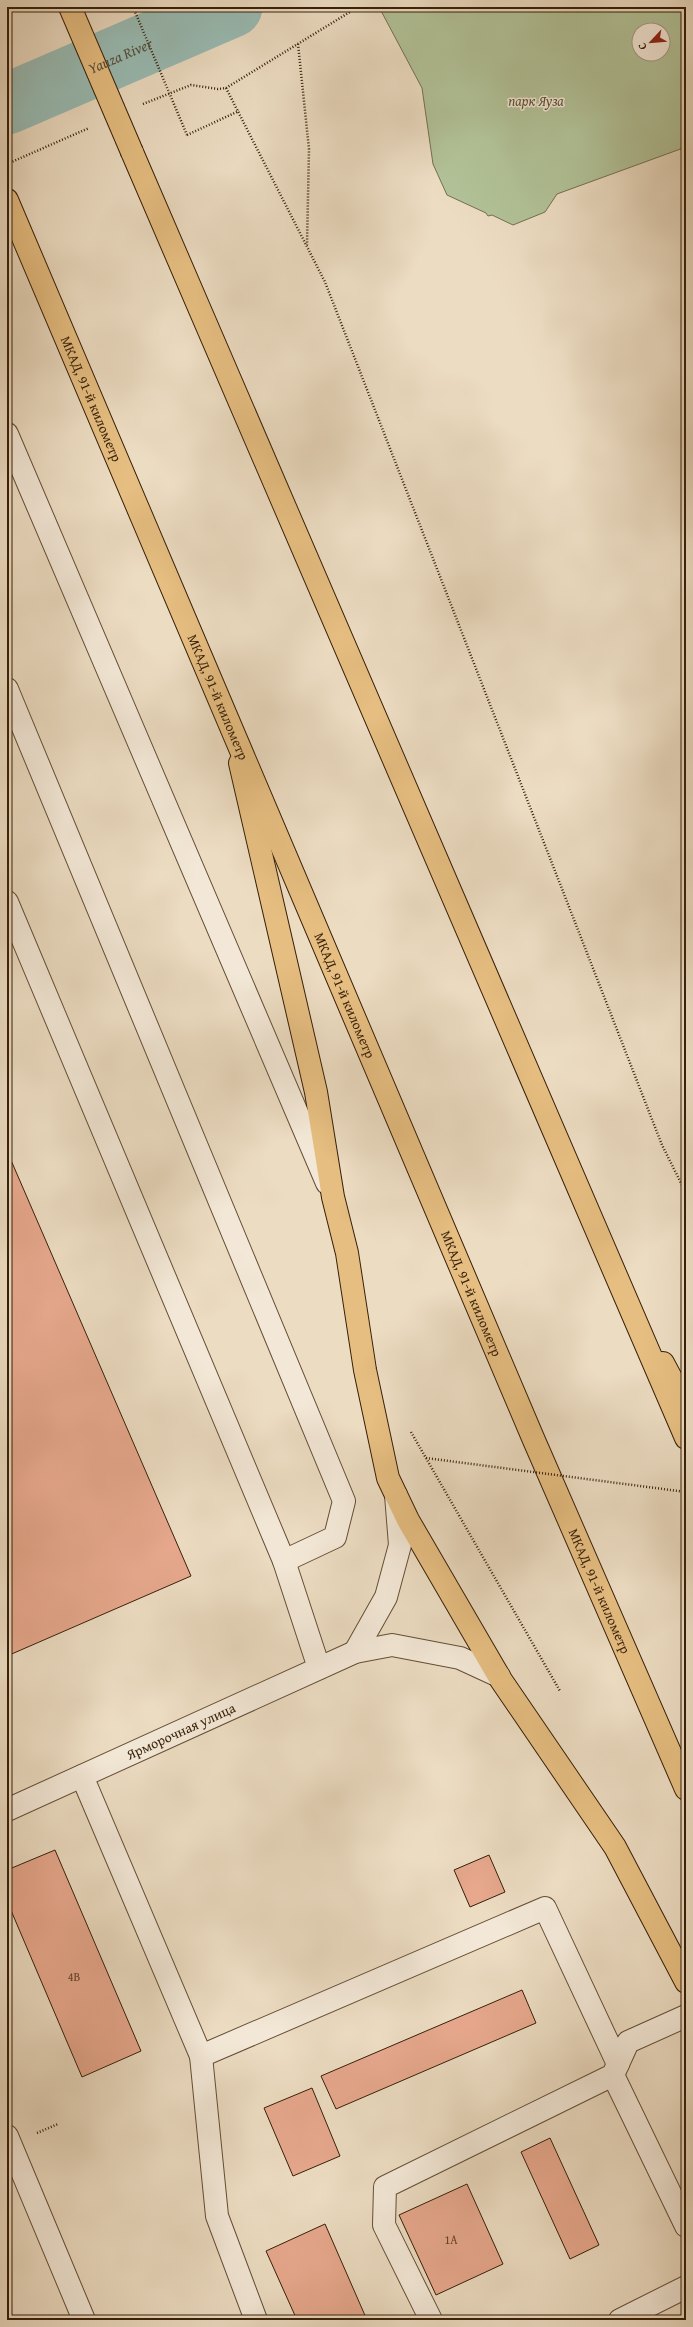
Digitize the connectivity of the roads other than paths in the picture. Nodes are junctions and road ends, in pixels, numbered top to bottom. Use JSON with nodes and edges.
{"nodes":[{"id":1,"x":70,"y":7,"type":"edge"},
{"id":2,"x":8,"y":202,"type":"edge"},
{"id":3,"x":7,"y":434,"type":"edge"},
{"id":4,"x":7,"y":689,"type":"edge"},
{"id":5,"x":232,"y":731,"type":"junction"},
{"id":6,"x":7,"y":902,"type":"edge"},
{"id":7,"x":333,"y":1197,"type":"junction"},
{"id":8,"x":614,"y":1271,"type":"junction"},
{"id":9,"x":686,"y":1406,"type":"edge"},
{"id":10,"x":686,"y":1438,"type":"edge"},
{"id":11,"x":396,"y":1494,"type":"junction"},
{"id":12,"x":284,"y":1561,"type":"junction"},
{"id":13,"x":355,"y":1652,"type":"junction"},
{"id":14,"x":319,"y":1668,"type":"junction"},
{"id":15,"x":499,"y":1676,"type":"junction"},
{"id":16,"x":82,"y":1776,"type":"junction"},
{"id":17,"x":686,"y":1788,"type":"edge"},
{"id":18,"x":7,"y":1810,"type":"edge"},
{"id":19,"x":686,"y":1982,"type":"edge"},
{"id":20,"x":686,"y":2016,"type":"edge"},
{"id":21,"x":200,"y":2056,"type":"junction"},
{"id":22,"x":616,"y":2070,"type":"junction"},
{"id":23,"x":7,"y":2136,"type":"edge"},
{"id":24,"x":686,"y":2226,"type":"edge"},
{"id":25,"x":686,"y":2286,"type":"edge"},
{"id":26,"x":84,"y":2320,"type":"edge"},
{"id":27,"x":256,"y":2320,"type":"edge"},
{"id":28,"x":431,"y":2320,"type":"edge"},
{"id":29,"x":620,"y":2320,"type":"edge"}],
"edges":[{"from":1,"to":8,"type":"main road","bridge":true},
{"from":2,"to":5,"type":"main road","name":"МКАД, 91-й километр"},
{"from":3,"to":7,"type":"lane"},
{"from":4,"to":12,"type":"lane"},
{"from":5,"to":7,"type":"main road"},
{"from":5,"to":17,"type":"main road","name":"МКАД, 91-й километр"},
{"from":6,"to":12,"type":"lane"},
{"from":7,"to":11,"type":"main road"},
{"from":8,"to":9,"type":"main road"},
{"from":8,"to":10,"type":"main road"},
{"from":11,"to":13,"type":"lane"},
{"from":11,"to":15,"type":"main road"},
{"from":12,"to":14,"type":"lane"},
{"from":13,"to":14,"type":"lane","name":"Ярморочная улица"},
{"from":13,"to":15,"type":"lane","name":"Ярморочная улица"},
{"from":14,"to":16,"type":"lane","name":"Ярморочная улица"},
{"from":15,"to":19,"type":"main road"},
{"from":16,"to":18,"type":"lane","name":"Ярморочная улица"},
{"from":16,"to":21,"type":"lane"},
{"from":20,"to":22,"type":"lane"},
{"from":21,"to":22,"type":"lane"},
{"from":21,"to":27,"type":"lane"},
{"from":22,"to":24,"type":"lane"},
{"from":22,"to":28,"type":"lane"},
{"from":23,"to":26,"type":"lane"},
{"from":25,"to":29,"type":"lane"}]}
